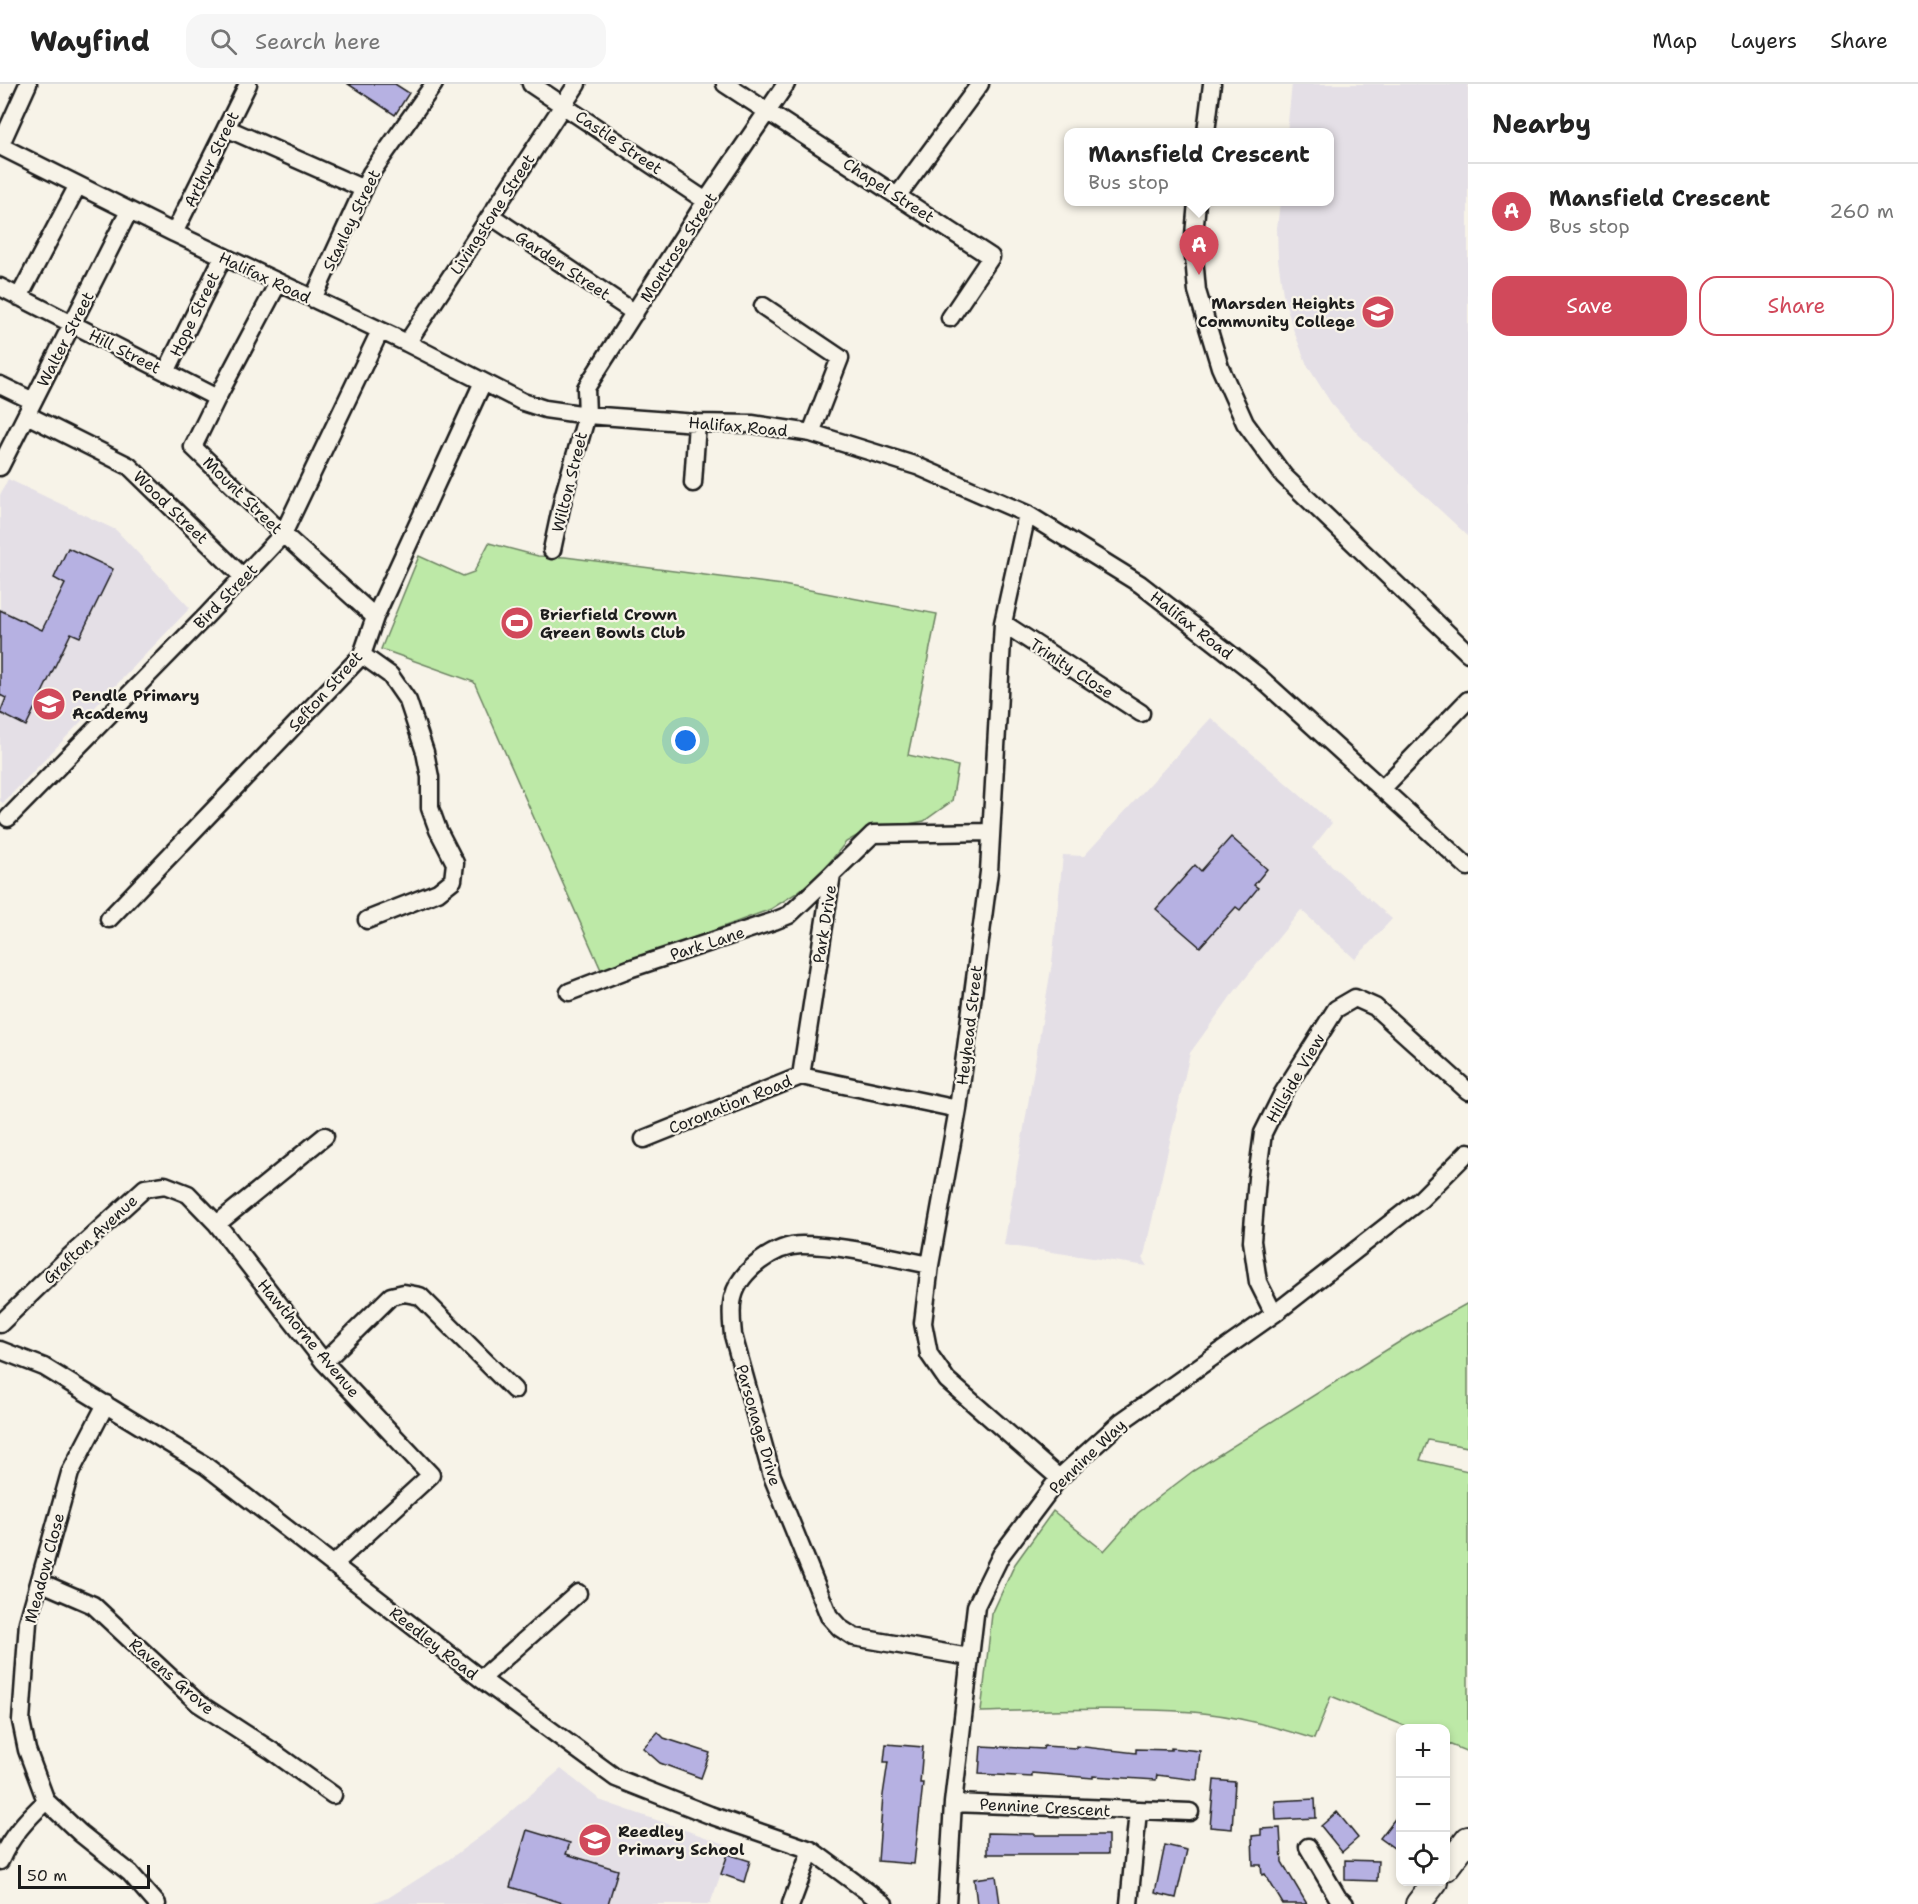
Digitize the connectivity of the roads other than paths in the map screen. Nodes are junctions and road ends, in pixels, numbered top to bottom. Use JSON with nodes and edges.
{"nodes":[{"id":1,"x":28,"y":84,"type":"edge"},
{"id":2,"x":248,"y":84,"type":"edge"},
{"id":3,"x":434,"y":84,"type":"edge"},
{"id":4,"x":531,"y":84,"type":"edge"},
{"id":5,"x":577,"y":84,"type":"edge"},
{"id":6,"x":725,"y":84,"type":"edge"},
{"id":7,"x":786,"y":84,"type":"edge"},
{"id":8,"x":980,"y":84,"type":"edge"},
{"id":9,"x":1212,"y":84,"type":"edge"},
{"id":10,"x":563,"y":105,"type":"junction"},
{"id":11,"x":767,"y":112,"type":"junction"},
{"id":12,"x":226,"y":128,"type":"junction"},
{"id":13,"x":1206,"y":128,"type":"edge"},
{"id":14,"x":0,"y":146,"type":"edge"},
{"id":15,"x":78,"y":185,"type":"junction"},
{"id":16,"x":364,"y":189,"type":"junction"},
{"id":17,"x":898,"y":195,"type":"junction"},
{"id":18,"x":706,"y":201,"type":"junction"},
{"id":19,"x":1197,"y":206,"type":"edge"},
{"id":20,"x":129,"y":211,"type":"junction"},
{"id":21,"x":491,"y":216,"type":"junction"},
{"id":22,"x":174,"y":233,"type":"junction"},
{"id":23,"x":223,"y":257,"type":"junction"},
{"id":24,"x":278,"y":284,"type":"junction"},
{"id":25,"x":0,"y":287,"type":"edge"},
{"id":26,"x":19,"y":297,"type":"junction"},
{"id":27,"x":313,"y":299,"type":"junction"},
{"id":28,"x":763,"y":306,"type":"dead end"},
{"id":29,"x":635,"y":313,"type":"junction"},
{"id":30,"x":950,"y":318,"type":"dead end"},
{"id":31,"x":72,"y":324,"type":"junction"},
{"id":32,"x":380,"y":332,"type":"junction"},
{"id":33,"x":406,"y":343,"type":"junction"},
{"id":34,"x":166,"y":372,"type":"junction"},
{"id":35,"x":483,"y":382,"type":"junction"},
{"id":36,"x":0,"y":385,"type":"edge"},
{"id":37,"x":217,"y":398,"type":"junction"},
{"id":38,"x":30,"y":408,"type":"junction"},
{"id":39,"x":587,"y":415,"type":"junction"},
{"id":40,"x":697,"y":423,"type":"junction"},
{"id":41,"x":811,"y":433,"type":"junction"},
{"id":42,"x":0,"y":467,"type":"edge"},
{"id":43,"x":693,"y":483,"type":"dead end"},
{"id":44,"x":1027,"y":514,"type":"junction"},
{"id":45,"x":283,"y":534,"type":"junction"},
{"id":46,"x":552,"y":550,"type":"dead end"},
{"id":47,"x":243,"y":577,"type":"junction"},
{"id":48,"x":375,"y":617,"type":"junction"},
{"id":49,"x":1003,"y":623,"type":"junction"},
{"id":50,"x":1468,"y":653,"type":"edge"},
{"id":51,"x":362,"y":655,"type":"junction"},
{"id":52,"x":1468,"y":700,"type":"edge"},
{"id":53,"x":1141,"y":713,"type":"dead end"},
{"id":54,"x":1382,"y":789,"type":"junction"},
{"id":55,"x":8,"y":818,"type":"dead end"},
{"id":56,"x":991,"y":832,"type":"junction"},
{"id":57,"x":1468,"y":867,"type":"edge"},
{"id":58,"x":832,"y":874,"type":"junction"},
{"id":59,"x":109,"y":919,"type":"dead end"},
{"id":60,"x":367,"y":920,"type":"dead end"},
{"id":61,"x":569,"y":992,"type":"dead end"},
{"id":62,"x":801,"y":1076,"type":"junction"},
{"id":63,"x":1468,"y":1091,"type":"edge"},
{"id":64,"x":958,"y":1109,"type":"junction"},
{"id":65,"x":325,"y":1136,"type":"dead end"},
{"id":66,"x":644,"y":1139,"type":"dead end"},
{"id":67,"x":1468,"y":1152,"type":"edge"},
{"id":68,"x":217,"y":1224,"type":"junction"},
{"id":69,"x":930,"y":1265,"type":"junction"},
{"id":70,"x":1274,"y":1314,"type":"junction"},
{"id":71,"x":0,"y":1324,"type":"edge"},
{"id":72,"x":0,"y":1350,"type":"edge"},
{"id":73,"x":324,"y":1362,"type":"junction"},
{"id":74,"x":514,"y":1390,"type":"dead end"},
{"id":75,"x":106,"y":1404,"type":"junction"},
{"id":76,"x":1059,"y":1478,"type":"junction"},
{"id":77,"x":333,"y":1565,"type":"junction"},
{"id":78,"x":40,"y":1581,"type":"junction"},
{"id":79,"x":578,"y":1593,"type":"dead end"},
{"id":80,"x":969,"y":1657,"type":"junction"},
{"id":81,"x":481,"y":1679,"type":"junction"},
{"id":82,"x":333,"y":1795,"type":"dead end"},
{"id":83,"x":46,"y":1801,"type":"junction"},
{"id":84,"x":953,"y":1803,"type":"junction"},
{"id":85,"x":1138,"y":1811,"type":"junction"},
{"id":86,"x":1190,"y":1812,"type":"dead end"},
{"id":87,"x":1468,"y":1839,"type":"edge"},
{"id":88,"x":1308,"y":1847,"type":"dead end"},
{"id":89,"x":812,"y":1850,"type":"junction"},
{"id":90,"x":0,"y":1861,"type":"edge"},
{"id":91,"x":1450,"y":1863,"type":"edge"},
{"id":92,"x":1431,"y":1886,"type":"edge"},
{"id":93,"x":157,"y":1904,"type":"edge"},
{"id":94,"x":791,"y":1904,"type":"edge"},
{"id":95,"x":884,"y":1904,"type":"edge"},
{"id":96,"x":947,"y":1904,"type":"edge"},
{"id":97,"x":1129,"y":1904,"type":"edge"},
{"id":98,"x":1345,"y":1904,"type":"edge"},
{"id":99,"x":1418,"y":1904,"type":"edge"}],
"edges":[{"from":1,"to":14,"type":"street"},
{"from":2,"to":12,"type":"street","name":"Arthur Street"},
{"from":3,"to":16,"type":"street","name":"Stanley Street"},
{"from":4,"to":10,"type":"street","name":"Castle Street"},
{"from":5,"to":10,"type":"street","name":"Livingstone Street"},
{"from":6,"to":11,"type":"street","name":"Chapel Street"},
{"from":7,"to":11,"type":"street","name":"Montrose Street"},
{"from":8,"to":17,"type":"street"},
{"from":9,"to":13,"type":"street"},
{"from":10,"to":18,"type":"street","name":"Castle Street"},
{"from":10,"to":21,"type":"street","name":"Livingstone Street"},
{"from":11,"to":17,"type":"street","name":"Chapel Street"},
{"from":11,"to":18,"type":"street","name":"Montrose Street"},
{"from":12,"to":16,"type":"street"},
{"from":12,"to":22,"type":"street","name":"Arthur Street"},
{"from":14,"to":15,"type":"street","name":"Halifax Road"},
{"from":15,"to":20,"type":"street","name":"Halifax Road"},
{"from":15,"to":26,"type":"street"},
{"from":16,"to":27,"type":"street","name":"Stanley Street"},
{"from":17,"to":30,"type":"street","name":"Chapel Street"},
{"from":18,"to":29,"type":"street","name":"Montrose Street"},
{"from":19,"to":50,"type":"street"},
{"from":20,"to":22,"type":"street","name":"Halifax Road"},
{"from":20,"to":31,"type":"street","name":"Walter Street"},
{"from":21,"to":29,"type":"street","name":"Garden Street"},
{"from":21,"to":33,"type":"street","name":"Livingstone Street"},
{"from":22,"to":23,"type":"street","name":"Halifax Road"},
{"from":23,"to":24,"type":"street","name":"Halifax Road"},
{"from":23,"to":34,"type":"street","name":"Hope Street"},
{"from":24,"to":27,"type":"street","name":"Halifax Road"},
{"from":24,"to":37,"type":"street","name":"Mount Street"},
{"from":25,"to":26,"type":"street","name":"Hill Street"},
{"from":26,"to":31,"type":"street","name":"Hill Street"},
{"from":27,"to":32,"type":"street","name":"Halifax Road"},
{"from":28,"to":41,"type":"street"},
{"from":29,"to":39,"type":"street","name":"Montrose Street"},
{"from":31,"to":34,"type":"street","name":"Hill Street"},
{"from":31,"to":38,"type":"street","name":"Walter Street"},
{"from":32,"to":33,"type":"street","name":"Halifax Road"},
{"from":32,"to":45,"type":"street","name":"Bird Street"},
{"from":33,"to":35,"type":"street","name":"Halifax Road"},
{"from":34,"to":37,"type":"street","name":"Hill Street"},
{"from":35,"to":39,"type":"street","name":"Halifax Road"},
{"from":35,"to":48,"type":"street","name":"Sefton Street"},
{"from":36,"to":38,"type":"street","name":"Wood Street"},
{"from":37,"to":45,"type":"street","name":"Mount Street"},
{"from":38,"to":42,"type":"street","name":"Walter Street"},
{"from":38,"to":47,"type":"street","name":"Wood Street"},
{"from":39,"to":40,"type":"street","name":"Halifax Road"},
{"from":39,"to":46,"type":"street","name":"Wilton Street"},
{"from":40,"to":41,"type":"street","name":"Halifax Road"},
{"from":40,"to":43,"type":"street"},
{"from":41,"to":44,"type":"street","name":"Halifax Road"},
{"from":44,"to":49,"type":"street","name":"Heyhead Street"},
{"from":44,"to":54,"type":"street","name":"Halifax Road"},
{"from":45,"to":47,"type":"street","name":"Bird Street"},
{"from":45,"to":48,"type":"street","name":"Mount Street"},
{"from":47,"to":55,"type":"street","name":"Bird Street"},
{"from":48,"to":51,"type":"street","name":"Sefton Street"},
{"from":49,"to":53,"type":"street","name":"Trinity Close"},
{"from":49,"to":56,"type":"street","name":"Heyhead Street"},
{"from":51,"to":59,"type":"street","name":"Sefton Street"},
{"from":51,"to":60,"type":"street"},
{"from":52,"to":54,"type":"street"},
{"from":54,"to":57,"type":"street","name":"Halifax Road"},
{"from":56,"to":58,"type":"street","name":"Park Drive"},
{"from":56,"to":64,"type":"street","name":"Heyhead Street"},
{"from":58,"to":61,"type":"street","name":"Park Lane"},
{"from":58,"to":62,"type":"street","name":"Park Drive"},
{"from":62,"to":64,"type":"street","name":"Coronation Road"},
{"from":62,"to":66,"type":"street","name":"Coronation Road"},
{"from":63,"to":70,"type":"street","name":"Hillside View"},
{"from":64,"to":69,"type":"street","name":"Heyhead Street"},
{"from":65,"to":68,"type":"street"},
{"from":67,"to":70,"type":"street","name":"Pennine Way"},
{"from":68,"to":71,"type":"street","name":"Grafton Avenue"},
{"from":68,"to":73,"type":"street","name":"Hawthorne Avenue"},
{"from":69,"to":76,"type":"street","name":"Heyhead Street"},
{"from":69,"to":80,"type":"street","name":"Parsonage Drive"},
{"from":70,"to":76,"type":"street","name":"Pennine Way"},
{"from":72,"to":75,"type":"street","name":"Reedley Road"},
{"from":73,"to":74,"type":"street"},
{"from":73,"to":77,"type":"street","name":"Hawthorne Avenue"},
{"from":75,"to":77,"type":"street","name":"Reedley Road"},
{"from":75,"to":78,"type":"street","name":"Meadow Close"},
{"from":76,"to":80,"type":"street","name":"Pennine Way"},
{"from":77,"to":81,"type":"street","name":"Reedley Road"},
{"from":78,"to":82,"type":"street","name":"Ravens Grove"},
{"from":78,"to":83,"type":"street","name":"Meadow Close"},
{"from":79,"to":81,"type":"street"},
{"from":80,"to":84,"type":"street","name":"Pennine Way"},
{"from":81,"to":89,"type":"street","name":"Reedley Road"},
{"from":83,"to":90,"type":"street"},
{"from":83,"to":93,"type":"street","name":"Meadow Close"},
{"from":84,"to":85,"type":"street","name":"Pennine Crescent"},
{"from":84,"to":96,"type":"street","name":"Pennine Way"},
{"from":85,"to":86,"type":"street","name":"Pennine Crescent"},
{"from":85,"to":97,"type":"street"},
{"from":87,"to":91,"type":"street"},
{"from":88,"to":98,"type":"street"},
{"from":89,"to":94,"type":"street"},
{"from":89,"to":95,"type":"street","name":"Reedley Road"},
{"from":92,"to":99,"type":"street"}]}
